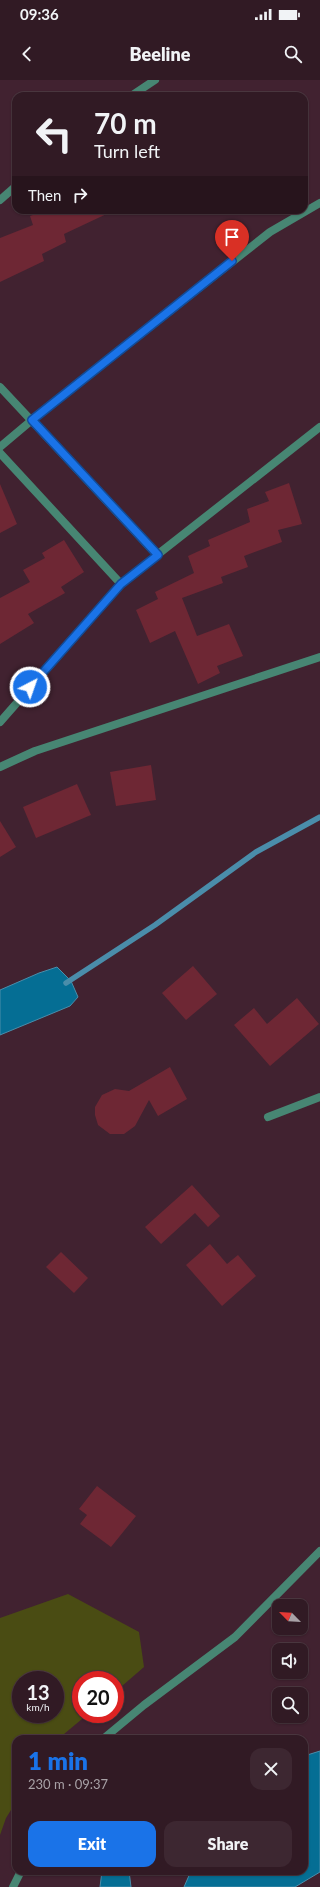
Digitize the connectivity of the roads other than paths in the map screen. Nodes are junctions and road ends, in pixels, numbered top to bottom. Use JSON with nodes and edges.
{"nodes":[{"id":1,"x":155,"y":80,"type":"edge"},
{"id":2,"x":137,"y":92,"type":"edge"},
{"id":3,"x":12,"y":190,"type":"edge"},
{"id":4,"x":0,"y":200,"type":"edge"},
{"id":5,"x":320,"y":203,"type":"edge"},
{"id":6,"x":308,"y":210,"type":"edge"},
{"id":7,"x":301,"y":214,"type":"edge"},
{"id":8,"x":0,"y":387,"type":"edge"},
{"id":9,"x":32,"y":420,"type":"junction"},
{"id":10,"x":320,"y":427,"type":"edge"},
{"id":11,"x":0,"y":447,"type":"edge"},
{"id":12,"x":0,"y":453,"type":"edge"},
{"id":13,"x":158,"y":555,"type":"junction"},
{"id":14,"x":121,"y":584,"type":"junction"},
{"id":15,"x":320,"y":657,"type":"edge"},
{"id":16,"x":0,"y":722,"type":"edge"},
{"id":17,"x":0,"y":767,"type":"edge"},
{"id":18,"x":320,"y":1097,"type":"edge"},
{"id":19,"x":268,"y":1117,"type":"dead end"},
{"id":20,"x":320,"y":1551,"type":"edge"},
{"id":21,"x":108,"y":1735,"type":"edge"},
{"id":22,"x":19,"y":1875,"type":"edge"},
{"id":23,"x":13,"y":1887,"type":"edge"}],
"edges":[{"from":1,"to":2,"type":"lane"},
{"from":3,"to":4,"type":"lane"},
{"from":5,"to":6,"type":"lane"},
{"from":7,"to":9,"type":"lane"},
{"from":8,"to":9,"type":"lane"},
{"from":9,"to":11,"type":"lane"},
{"from":9,"to":13,"type":"lane"},
{"from":10,"to":13,"type":"lane"},
{"from":12,"to":14,"type":"lane"},
{"from":13,"to":14,"type":"lane"},
{"from":14,"to":16,"type":"lane"},
{"from":15,"to":17,"type":"lane"},
{"from":18,"to":19,"type":"lane"},
{"from":20,"to":21,"type":"lane"},
{"from":22,"to":23,"type":"lane"}]}
